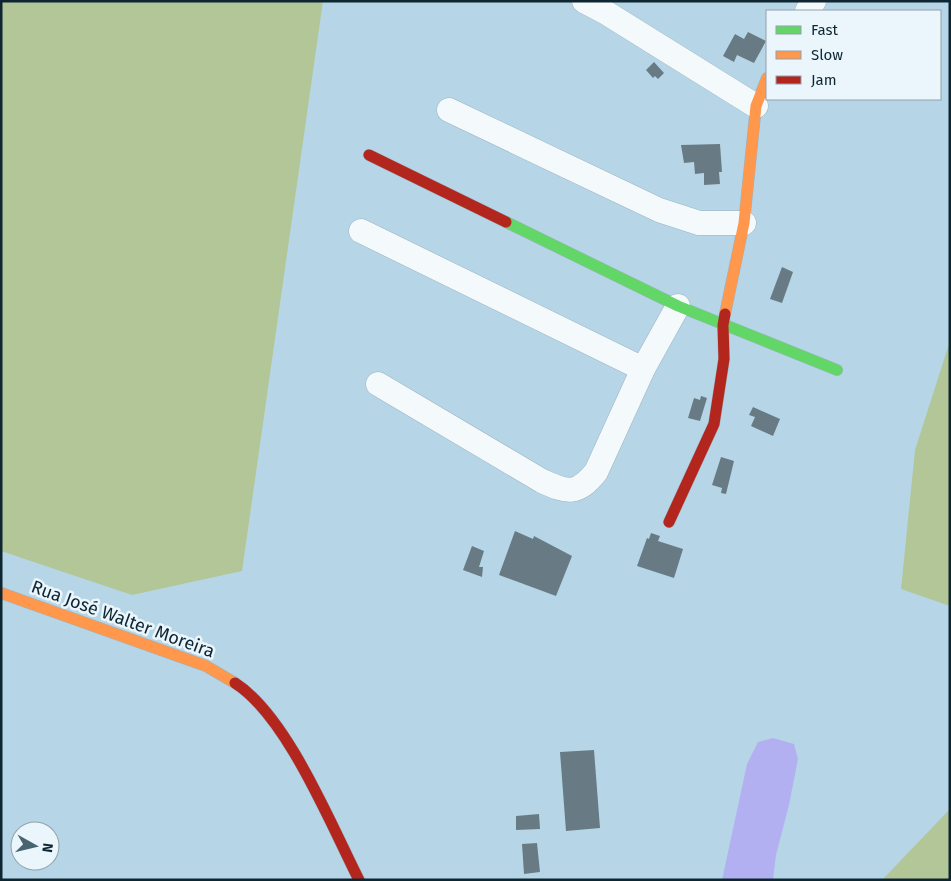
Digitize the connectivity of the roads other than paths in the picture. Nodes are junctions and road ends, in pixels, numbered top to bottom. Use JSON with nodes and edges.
{"nodes":[{"id":1,"x":584,"y":1,"type":"edge"},
{"id":2,"x":766,"y":81,"type":"edge"},
{"id":3,"x":756,"y":106,"type":"junction"},
{"id":4,"x":449,"y":110,"type":"dead end"},
{"id":5,"x":369,"y":155,"type":"dead end"},
{"id":6,"x":744,"y":223,"type":"junction"},
{"id":7,"x":361,"y":231,"type":"dead end"},
{"id":8,"x":678,"y":306,"type":"junction"},
{"id":9,"x":723,"y":324,"type":"junction"},
{"id":10,"x":642,"y":369,"type":"junction"},
{"id":11,"x":837,"y":370,"type":"dead end"},
{"id":12,"x":378,"y":384,"type":"dead end"},
{"id":13,"x":669,"y":522,"type":"dead end"},
{"id":14,"x":1,"y":593,"type":"edge"},
{"id":15,"x":359,"y":880,"type":"edge"}],
"edges":[{"from":1,"to":3,"type":"street"},
{"from":2,"to":3,"type":"street"},
{"from":3,"to":6,"type":"street"},
{"from":4,"to":6,"type":"street"},
{"from":5,"to":8,"type":"street"},
{"from":6,"to":9,"type":"street"},
{"from":7,"to":10,"type":"street"},
{"from":8,"to":9,"type":"street"},
{"from":8,"to":10,"type":"street"},
{"from":9,"to":11,"type":"street"},
{"from":9,"to":13,"type":"street"},
{"from":10,"to":12,"type":"street"},
{"from":14,"to":15,"type":"street","name":"Rua José Walter Moreira"}]}
